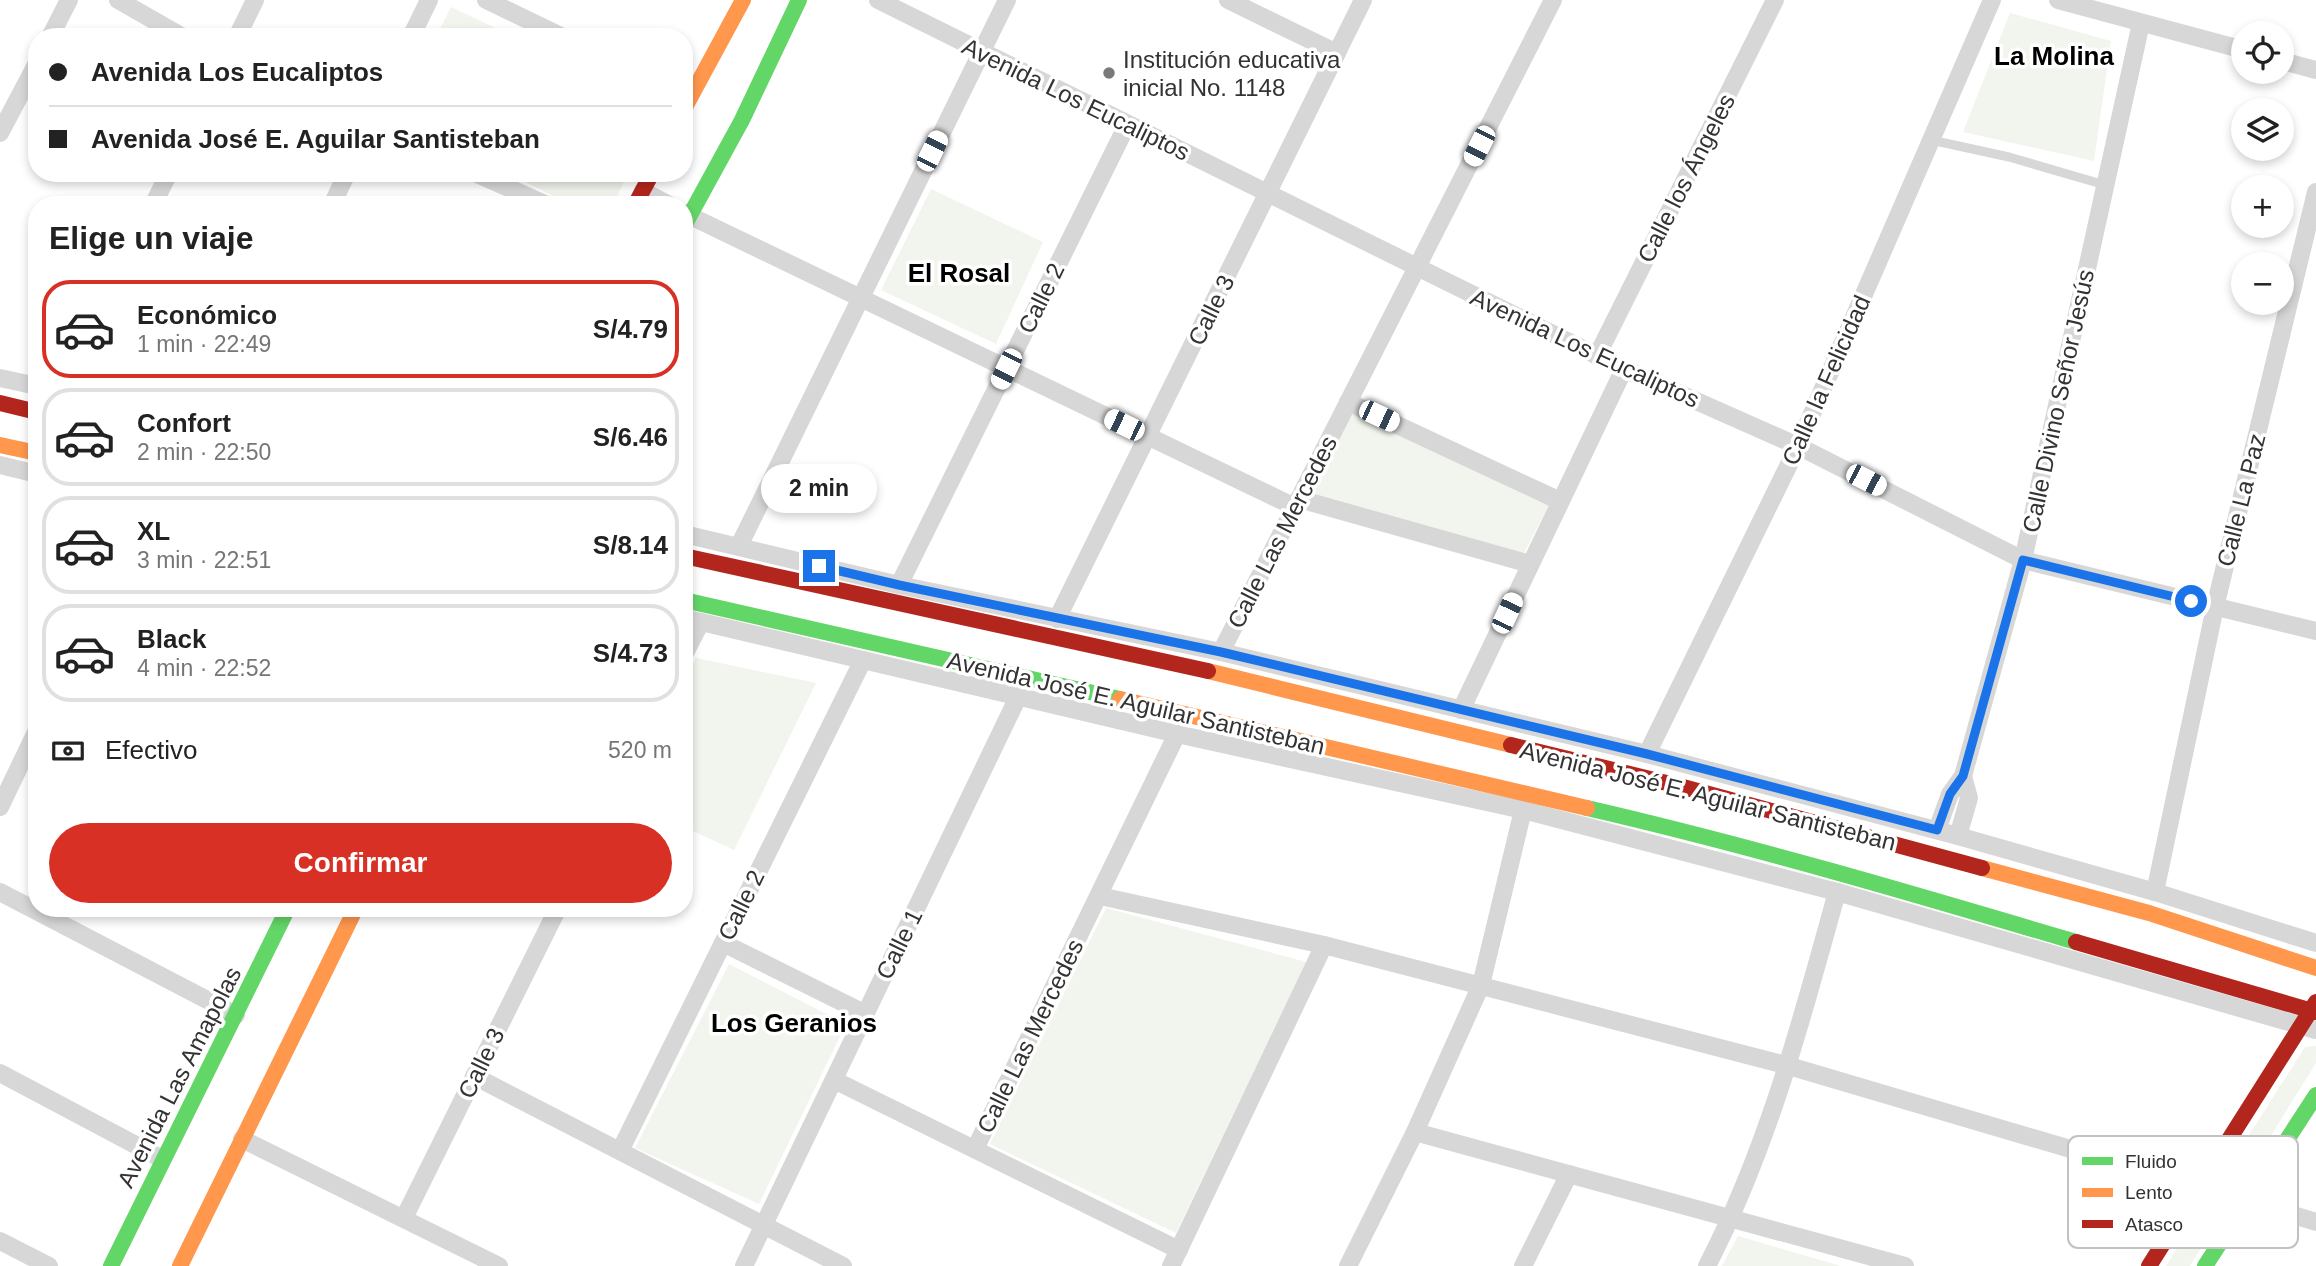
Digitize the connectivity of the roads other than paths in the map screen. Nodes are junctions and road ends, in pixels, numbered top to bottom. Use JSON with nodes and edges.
{"nodes":[{"id":1,"x":69,"y":0,"type":"edge"},
{"id":2,"x":118,"y":0,"type":"edge"},
{"id":3,"x":255,"y":0,"type":"edge"},
{"id":4,"x":429,"y":0,"type":"edge"},
{"id":5,"x":486,"y":0,"type":"edge"},
{"id":6,"x":743,"y":0,"type":"edge"},
{"id":7,"x":799,"y":0,"type":"edge"},
{"id":8,"x":878,"y":0,"type":"edge"},
{"id":9,"x":1007,"y":0,"type":"edge"},
{"id":10,"x":1228,"y":0,"type":"edge"},
{"id":11,"x":1363,"y":0,"type":"edge"},
{"id":12,"x":1553,"y":0,"type":"edge"},
{"id":13,"x":1775,"y":0,"type":"edge"},
{"id":14,"x":1992,"y":0,"type":"edge"},
{"id":15,"x":2058,"y":0,"type":"edge"},
{"id":16,"x":2141,"y":23,"type":"junction"},
{"id":17,"x":55,"y":28,"type":"edge"},
{"id":18,"x":167,"y":28,"type":"edge"},
{"id":19,"x":241,"y":28,"type":"edge"},
{"id":20,"x":415,"y":28,"type":"edge"},
{"id":21,"x":544,"y":28,"type":"edge"},
{"id":22,"x":2231,"y":47,"type":"edge"},
{"id":23,"x":981,"y":52,"type":"junction"},
{"id":24,"x":1337,"y":53,"type":"junction"},
{"id":25,"x":2294,"y":64,"type":"edge"},
{"id":26,"x":2316,"y":70,"type":"edge"},
{"id":27,"x":28,"y":79,"type":"edge"},
{"id":28,"x":693,"y":88,"type":"edge"},
{"id":29,"x":1127,"y":125,"type":"junction"},
{"id":30,"x":0,"y":133,"type":"edge"},
{"id":31,"x":1931,"y":140,"type":"junction"},
{"id":32,"x":495,"y":182,"type":"edge"},
{"id":33,"x":2106,"y":185,"type":"junction"},
{"id":34,"x":2316,"y":192,"type":"edge"},
{"id":35,"x":1268,"y":194,"type":"junction"},
{"id":36,"x":527,"y":196,"type":"edge"},
{"id":37,"x":693,"y":207,"type":"edge"},
{"id":38,"x":693,"y":222,"type":"edge"},
{"id":39,"x":1417,"y":267,"type":"junction"},
{"id":40,"x":860,"y":299,"type":"junction"},
{"id":41,"x":1597,"y":356,"type":"junction"},
{"id":42,"x":1006,"y":369,"type":"junction"},
{"id":43,"x":1623,"y":369,"type":"junction"},
{"id":44,"x":0,"y":378,"type":"edge"},
{"id":45,"x":28,"y":384,"type":"edge"},
{"id":46,"x":1348,"y":402,"type":"junction"},
{"id":47,"x":0,"y":403,"type":"edge"},
{"id":48,"x":28,"y":410,"type":"edge"},
{"id":49,"x":1147,"y":437,"type":"junction"},
{"id":50,"x":0,"y":445,"type":"edge"},
{"id":51,"x":1798,"y":446,"type":"junction"},
{"id":52,"x":28,"y":451,"type":"edge"},
{"id":53,"x":0,"y":465,"type":"edge"},
{"id":54,"x":28,"y":472,"type":"edge"},
{"id":55,"x":1560,"y":501,"type":"junction"},
{"id":56,"x":1297,"y":503,"type":"junction"},
{"id":57,"x":693,"y":536,"type":"edge"},
{"id":58,"x":739,"y":547,"type":"junction"},
{"id":59,"x":693,"y":558,"type":"edge"},
{"id":60,"x":2023,"y":560,"type":"junction"},
{"id":61,"x":1530,"y":564,"type":"junction"},
{"id":62,"x":899,"y":585,"type":"junction"},
{"id":63,"x":693,"y":602,"type":"edge"},
{"id":64,"x":2215,"y":607,"type":"junction"},
{"id":65,"x":1057,"y":619,"type":"junction"},
{"id":66,"x":693,"y":620,"type":"edge"},
{"id":67,"x":2316,"y":631,"type":"edge"},
{"id":68,"x":1221,"y":652,"type":"junction"},
{"id":69,"x":863,"y":660,"type":"junction"},
{"id":70,"x":1018,"y":697,"type":"junction"},
{"id":71,"x":1461,"y":710,"type":"junction"},
{"id":72,"x":1177,"y":734,"type":"junction"},
{"id":73,"x":28,"y":749,"type":"edge"},
{"id":74,"x":1647,"y":754,"type":"junction"},
{"id":75,"x":1963,"y":776,"type":"junction"},
{"id":76,"x":0,"y":807,"type":"edge"},
{"id":77,"x":1523,"y":810,"type":"junction"},
{"id":78,"x":1937,"y":830,"type":"junction"},
{"id":79,"x":1958,"y":836,"type":"junction"},
{"id":80,"x":0,"y":892,"type":"edge"},
{"id":81,"x":1837,"y":892,"type":"junction"},
{"id":82,"x":2155,"y":892,"type":"junction"},
{"id":83,"x":1100,"y":896,"type":"junction"},
{"id":84,"x":28,"y":907,"type":"edge"},
{"id":85,"x":48,"y":917,"type":"edge"},
{"id":86,"x":284,"y":917,"type":"edge"},
{"id":87,"x":352,"y":917,"type":"edge"},
{"id":88,"x":554,"y":917,"type":"edge"},
{"id":89,"x":723,"y":943,"type":"junction"},
{"id":90,"x":2316,"y":943,"type":"edge"},
{"id":91,"x":1324,"y":945,"type":"junction"},
{"id":92,"x":2316,"y":968,"type":"edge"},
{"id":93,"x":1481,"y":985,"type":"junction"},
{"id":94,"x":866,"y":1014,"type":"junction"},
{"id":95,"x":236,"y":1015,"type":"junction"},
{"id":96,"x":2312,"y":1016,"type":"edge"},
{"id":97,"x":1789,"y":1066,"type":"junction"},
{"id":98,"x":0,"y":1073,"type":"edge"},
{"id":99,"x":474,"y":1076,"type":"junction"},
{"id":100,"x":834,"y":1080,"type":"junction"},
{"id":101,"x":2316,"y":1095,"type":"edge"},
{"id":102,"x":1415,"y":1132,"type":"junction"},
{"id":103,"x":2233,"y":1136,"type":"edge"},
{"id":104,"x":2289,"y":1136,"type":"edge"},
{"id":105,"x":242,"y":1139,"type":"junction"},
{"id":106,"x":2068,"y":1148,"type":"edge"},
{"id":107,"x":975,"y":1149,"type":"junction"},
{"id":108,"x":621,"y":1151,"type":"junction"},
{"id":109,"x":162,"y":1159,"type":"junction"},
{"id":110,"x":1569,"y":1174,"type":"junction"},
{"id":111,"x":2298,"y":1217,"type":"edge"},
{"id":112,"x":404,"y":1218,"type":"junction"},
{"id":113,"x":1732,"y":1218,"type":"junction"},
{"id":114,"x":2316,"y":1222,"type":"edge"},
{"id":115,"x":763,"y":1227,"type":"junction"},
{"id":116,"x":0,"y":1241,"type":"edge"},
{"id":117,"x":2160,"y":1248,"type":"edge"},
{"id":118,"x":2217,"y":1248,"type":"edge"},
{"id":119,"x":1175,"y":1258,"type":"edge"},
{"id":120,"x":49,"y":1266,"type":"edge"},
{"id":121,"x":111,"y":1266,"type":"edge"},
{"id":122,"x":180,"y":1266,"type":"edge"},
{"id":123,"x":499,"y":1266,"type":"edge"},
{"id":124,"x":744,"y":1266,"type":"edge"},
{"id":125,"x":843,"y":1266,"type":"edge"},
{"id":126,"x":1348,"y":1266,"type":"edge"},
{"id":127,"x":1523,"y":1266,"type":"edge"},
{"id":128,"x":1707,"y":1266,"type":"edge"},
{"id":129,"x":1905,"y":1266,"type":"edge"},
{"id":130,"x":2149,"y":1266,"type":"edge"},
{"id":131,"x":2206,"y":1266,"type":"edge"}],
"edges":[{"from":1,"to":17,"type":"street"},
{"from":2,"to":18,"type":"street"},
{"from":3,"to":19,"type":"street"},
{"from":4,"to":20,"type":"street"},
{"from":5,"to":21,"type":"street"},
{"from":6,"to":28,"type":"main road"},
{"from":7,"to":37,"type":"main road"},
{"from":8,"to":23,"type":"street","name":"Avenida Los Eucaliptos"},
{"from":9,"to":23,"type":"street"},
{"from":10,"to":24,"type":"street"},
{"from":11,"to":24,"type":"street","name":"Calle 3"},
{"from":12,"to":39,"type":"street","name":"Calle Las Mercedes"},
{"from":13,"to":41,"type":"street","name":"Calle los Ángeles"},
{"from":14,"to":31,"type":"street","name":"Calle la Felicidad"},
{"from":15,"to":16,"type":"street"},
{"from":16,"to":22,"type":"street"},
{"from":16,"to":33,"type":"street","name":"Calle Divino Señor Jesús"},
{"from":23,"to":29,"type":"street","name":"Avenida Los Eucaliptos"},
{"from":23,"to":40,"type":"street"},
{"from":24,"to":35,"type":"street","name":"Calle 3"},
{"from":25,"to":26,"type":"street"},
{"from":27,"to":30,"type":"street"},
{"from":29,"to":35,"type":"street","name":"Avenida Los Eucaliptos"},
{"from":29,"to":42,"type":"street","name":"Calle 2"},
{"from":31,"to":33,"type":"lane"},
{"from":31,"to":51,"type":"street","name":"Calle la Felicidad"},
{"from":32,"to":36,"type":"street"},
{"from":33,"to":60,"type":"street","name":"Calle Divino Señor Jesús"},
{"from":34,"to":64,"type":"street","name":"Calle La Paz"},
{"from":35,"to":39,"type":"street","name":"Avenida Los Eucaliptos"},
{"from":35,"to":49,"type":"street","name":"Calle 3"},
{"from":38,"to":40,"type":"street"},
{"from":39,"to":41,"type":"street","name":"Avenida Los Eucaliptos"},
{"from":39,"to":46,"type":"street","name":"Calle Las Mercedes"},
{"from":40,"to":42,"type":"street"},
{"from":40,"to":58,"type":"street"},
{"from":41,"to":43,"type":"street","name":"Avenida Los Eucaliptos"},
{"from":42,"to":49,"type":"street"},
{"from":42,"to":62,"type":"street","name":"Calle 2"},
{"from":43,"to":51,"type":"street","name":"Avenida Los Eucaliptos"},
{"from":43,"to":55,"type":"street"},
{"from":44,"to":45,"type":"street"},
{"from":46,"to":55,"type":"street"},
{"from":46,"to":56,"type":"street","name":"Calle Las Mercedes"},
{"from":47,"to":48,"type":"main road"},
{"from":49,"to":56,"type":"street"},
{"from":49,"to":65,"type":"street","name":"Calle 3"},
{"from":50,"to":52,"type":"main road"},
{"from":51,"to":60,"type":"street","name":"Avenida Los Eucaliptos"},
{"from":51,"to":74,"type":"street","name":"Calle la Felicidad"},
{"from":53,"to":54,"type":"street"},
{"from":55,"to":61,"type":"street"},
{"from":56,"to":61,"type":"street"},
{"from":56,"to":68,"type":"street","name":"Calle Las Mercedes"},
{"from":57,"to":58,"type":"street","name":"Avenida José E. Aguilar Santisteban"},
{"from":58,"to":62,"type":"street","name":"Avenida José E. Aguilar Santisteban"},
{"from":59,"to":92,"type":"main road","name":"Avenida José E. Aguilar Santisteban"},
{"from":60,"to":64,"type":"street","name":"Avenida Los Eucaliptos"},
{"from":60,"to":75,"type":"street","name":"Calle Divino Señor Jesús"},
{"from":61,"to":71,"type":"street"},
{"from":62,"to":65,"type":"street","name":"Avenida José E. Aguilar Santisteban"},
{"from":63,"to":96,"type":"main road","name":"Avenida José E. Aguilar Santisteban"},
{"from":64,"to":67,"type":"street","name":"Avenida Los Eucaliptos"},
{"from":64,"to":82,"type":"street","name":"Calle La Paz"},
{"from":65,"to":68,"type":"street","name":"Avenida José E. Aguilar Santisteban"},
{"from":66,"to":69,"type":"street","name":"Avenida José E. Aguilar Santisteban"},
{"from":68,"to":71,"type":"street","name":"Avenida José E. Aguilar Santisteban"},
{"from":69,"to":70,"type":"street","name":"Avenida José E. Aguilar Santisteban"},
{"from":69,"to":89,"type":"street","name":"Calle 2"},
{"from":70,"to":72,"type":"street","name":"Avenida José E. Aguilar Santisteban"},
{"from":70,"to":94,"type":"street","name":"Calle 1"},
{"from":71,"to":74,"type":"street","name":"Avenida José E. Aguilar Santisteban"},
{"from":72,"to":77,"type":"street","name":"Avenida José E. Aguilar Santisteban"},
{"from":72,"to":83,"type":"street","name":"Calle Las Mercedes"},
{"from":73,"to":76,"type":"street"},
{"from":74,"to":78,"type":"street","name":"Avenida José E. Aguilar Santisteban"},
{"from":75,"to":78,"type":"street","name":"Calle Divino Señor Jesús"},
{"from":75,"to":79,"type":"street","name":"Calle Divino Señor Jesús"},
{"from":77,"to":81,"type":"street","name":"Avenida José E. Aguilar Santisteban"},
{"from":77,"to":93,"type":"street"},
{"from":78,"to":79,"type":"street","name":"Avenida José E. Aguilar Santisteban"},
{"from":79,"to":82,"type":"street","name":"Avenida José E. Aguilar Santisteban"},
{"from":80,"to":84,"type":"street"},
{"from":81,"to":96,"type":"street","name":"Avenida José E. Aguilar Santisteban"},
{"from":81,"to":97,"type":"street"},
{"from":82,"to":90,"type":"street","name":"Avenida José E. Aguilar Santisteban"},
{"from":83,"to":91,"type":"street"},
{"from":83,"to":107,"type":"street","name":"Calle Las Mercedes"},
{"from":85,"to":95,"type":"street"},
{"from":86,"to":95,"type":"main road","name":"Avenida Las Amapolas"},
{"from":87,"to":105,"type":"main road"},
{"from":88,"to":99,"type":"street","name":"Calle 3"},
{"from":89,"to":94,"type":"street"},
{"from":89,"to":108,"type":"street","name":"Calle 2"},
{"from":91,"to":93,"type":"street"},
{"from":91,"to":119,"type":"street"},
{"from":93,"to":97,"type":"street"},
{"from":93,"to":102,"type":"street"},
{"from":94,"to":100,"type":"street","name":"Calle 1"},
{"from":95,"to":109,"type":"main road","name":"Avenida Las Amapolas"},
{"from":96,"to":103,"type":"main road"},
{"from":97,"to":106,"type":"street"},
{"from":97,"to":113,"type":"street"},
{"from":98,"to":109,"type":"street"},
{"from":99,"to":108,"type":"street"},
{"from":99,"to":112,"type":"street","name":"Calle 3"},
{"from":100,"to":107,"type":"street"},
{"from":100,"to":115,"type":"street","name":"Calle 1"},
{"from":101,"to":104,"type":"main road"},
{"from":102,"to":110,"type":"street"},
{"from":102,"to":126,"type":"street"},
{"from":105,"to":112,"type":"street"},
{"from":105,"to":122,"type":"main road"},
{"from":107,"to":119,"type":"street"},
{"from":108,"to":115,"type":"street"},
{"from":109,"to":121,"type":"main road","name":"Avenida Las Amapolas"},
{"from":110,"to":113,"type":"street"},
{"from":110,"to":127,"type":"street"},
{"from":111,"to":114,"type":"street"},
{"from":112,"to":123,"type":"street"},
{"from":113,"to":128,"type":"street"},
{"from":113,"to":129,"type":"street"},
{"from":115,"to":124,"type":"street","name":"Calle 1"},
{"from":115,"to":125,"type":"street"},
{"from":116,"to":120,"type":"street"},
{"from":117,"to":130,"type":"main road"},
{"from":118,"to":131,"type":"main road"}]}
